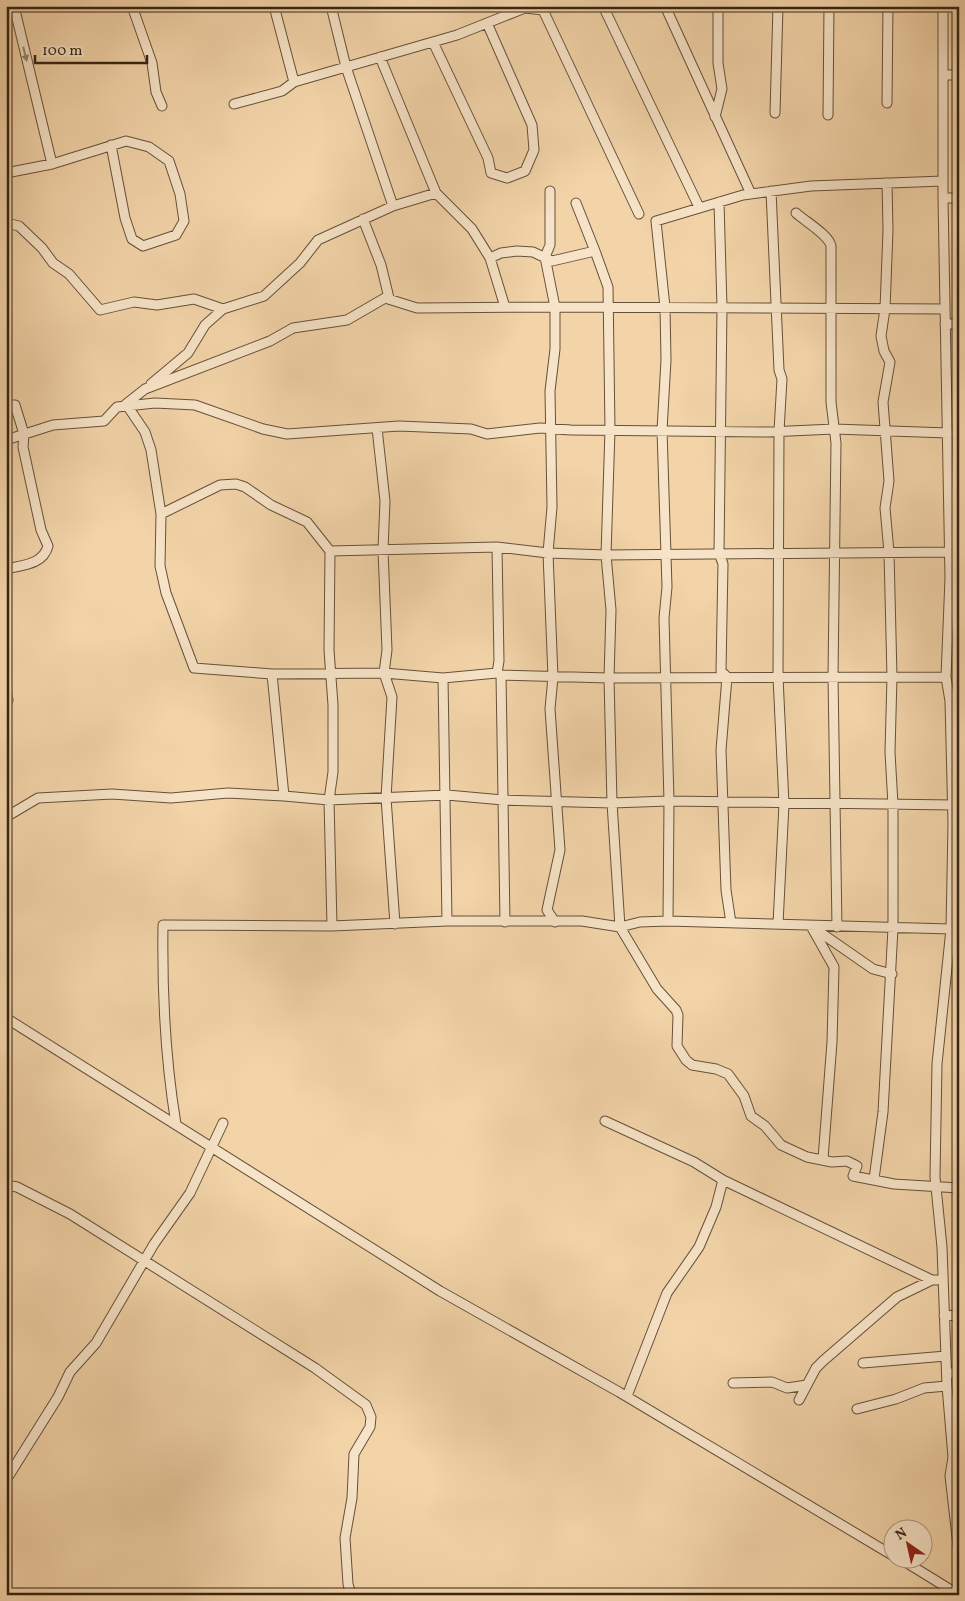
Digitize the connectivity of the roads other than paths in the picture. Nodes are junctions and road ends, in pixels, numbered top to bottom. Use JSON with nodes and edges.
{"nodes":[{"id":1,"x":14,"y":6,"type":"edge"},
{"id":2,"x":132,"y":6,"type":"edge"},
{"id":3,"x":274,"y":6,"type":"edge"},
{"id":4,"x":331,"y":6,"type":"edge"},
{"id":5,"x":554,"y":6,"type":"edge"},
{"id":6,"x":603,"y":6,"type":"edge"},
{"id":7,"x":665,"y":6,"type":"edge"},
{"id":8,"x":718,"y":6,"type":"edge"},
{"id":9,"x":778,"y":6,"type":"edge"},
{"id":10,"x":829,"y":6,"type":"edge"},
{"id":11,"x":888,"y":6,"type":"edge"},
{"id":12,"x":943,"y":6,"type":"edge"},
{"id":13,"x":525,"y":7,"type":"edge"},
{"id":14,"x":543,"y":10,"type":"junction"},
{"id":15,"x":487,"y":23,"type":"junction"},
{"id":16,"x":433,"y":42,"type":"junction"},
{"id":17,"x":380,"y":57,"type":"junction"},
{"id":18,"x":346,"y":67,"type":"junction"},
{"id":19,"x":943,"y":75,"type":"junction"},
{"id":20,"x":959,"y":75,"type":"edge"},
{"id":21,"x":294,"y":82,"type":"junction"},
{"id":22,"x":234,"y":104,"type":"dead end"},
{"id":23,"x":886,"y":104,"type":"dead end"},
{"id":24,"x":162,"y":106,"type":"dead end"},
{"id":25,"x":776,"y":113,"type":"dead end"},
{"id":26,"x":828,"y":115,"type":"dead end"},
{"id":27,"x":715,"y":117,"type":"junction"},
{"id":28,"x":111,"y":145,"type":"junction"},
{"id":29,"x":52,"y":164,"type":"junction"},
{"id":30,"x":6,"y":173,"type":"edge"},
{"id":31,"x":943,"y":181,"type":"junction"},
{"id":32,"x":887,"y":183,"type":"junction"},
{"id":33,"x":550,"y":191,"type":"dead end"},
{"id":34,"x":771,"y":192,"type":"junction"},
{"id":35,"x":436,"y":193,"type":"junction"},
{"id":36,"x":751,"y":194,"type":"junction"},
{"id":37,"x":943,"y":198,"type":"junction"},
{"id":38,"x":959,"y":198,"type":"edge"},
{"id":39,"x":719,"y":202,"type":"junction"},
{"id":40,"x":576,"y":204,"type":"dead end"},
{"id":41,"x":393,"y":206,"type":"junction"},
{"id":42,"x":699,"y":207,"type":"junction"},
{"id":43,"x":640,"y":214,"type":"dead end"},
{"id":44,"x":796,"y":214,"type":"dead end"},
{"id":45,"x":363,"y":219,"type":"junction"},
{"id":46,"x":6,"y":223,"type":"edge"},
{"id":47,"x":595,"y":251,"type":"junction"},
{"id":48,"x":545,"y":257,"type":"junction"},
{"id":49,"x":490,"y":258,"type":"junction"},
{"id":50,"x":389,"y":298,"type":"junction"},
{"id":51,"x":505,"y":307,"type":"junction"},
{"id":52,"x":555,"y":307,"type":"junction"},
{"id":53,"x":608,"y":307,"type":"junction"},
{"id":54,"x":664,"y":307,"type":"junction"},
{"id":55,"x":722,"y":307,"type":"junction"},
{"id":56,"x":775,"y":308,"type":"junction"},
{"id":57,"x":223,"y":309,"type":"junction"},
{"id":58,"x":885,"y":309,"type":"junction"},
{"id":59,"x":945,"y":309,"type":"junction"},
{"id":60,"x":830,"y":310,"type":"junction"},
{"id":61,"x":945,"y":324,"type":"junction"},
{"id":62,"x":959,"y":324,"type":"edge"},
{"id":63,"x":145,"y":389,"type":"junction"},
{"id":64,"x":126,"y":404,"type":"junction"},
{"id":65,"x":6,"y":406,"type":"edge"},
{"id":66,"x":377,"y":428,"type":"junction"},
{"id":67,"x":552,"y":429,"type":"junction"},
{"id":68,"x":834,"y":429,"type":"junction"},
{"id":69,"x":610,"y":430,"type":"junction"},
{"id":70,"x":662,"y":430,"type":"junction"},
{"id":71,"x":886,"y":430,"type":"junction"},
{"id":72,"x":721,"y":431,"type":"junction"},
{"id":73,"x":779,"y":431,"type":"junction"},
{"id":74,"x":948,"y":433,"type":"junction"},
{"id":75,"x":24,"y":434,"type":"junction"},
{"id":76,"x":6,"y":440,"type":"edge"},
{"id":77,"x":948,"y":449,"type":"junction"},
{"id":78,"x":959,"y":449,"type":"edge"},
{"id":79,"x":161,"y":514,"type":"junction"},
{"id":80,"x":497,"y":547,"type":"junction"},
{"id":81,"x":383,"y":550,"type":"junction"},
{"id":82,"x":330,"y":551,"type":"junction"},
{"id":83,"x":889,"y":552,"type":"junction"},
{"id":84,"x":950,"y":552,"type":"junction"},
{"id":85,"x":548,"y":553,"type":"junction"},
{"id":86,"x":719,"y":553,"type":"junction"},
{"id":87,"x":835,"y":553,"type":"junction"},
{"id":88,"x":666,"y":554,"type":"junction"},
{"id":89,"x":606,"y":555,"type":"junction"},
{"id":90,"x":777,"y":555,"type":"junction"},
{"id":91,"x":6,"y":569,"type":"edge"},
{"id":92,"x":955,"y":578,"type":"edge"},
{"id":93,"x":384,"y":673,"type":"junction"},
{"id":94,"x":272,"y":674,"type":"junction"},
{"id":95,"x":331,"y":674,"type":"junction"},
{"id":96,"x":499,"y":674,"type":"junction"},
{"id":97,"x":666,"y":676,"type":"junction"},
{"id":98,"x":553,"y":677,"type":"junction"},
{"id":99,"x":727,"y":677,"type":"junction"},
{"id":100,"x":778,"y":677,"type":"junction"},
{"id":101,"x":833,"y":677,"type":"junction"},
{"id":102,"x":892,"y":677,"type":"junction"},
{"id":103,"x":946,"y":677,"type":"junction"},
{"id":104,"x":443,"y":678,"type":"junction"},
{"id":105,"x":609,"y":678,"type":"junction"},
{"id":106,"x":6,"y":690,"type":"edge"},
{"id":107,"x":6,"y":701,"type":"edge"},
{"id":108,"x":954,"y":701,"type":"edge"},
{"id":109,"x":284,"y":796,"type":"junction"},
{"id":110,"x":447,"y":796,"type":"junction"},
{"id":111,"x":386,"y":798,"type":"junction"},
{"id":112,"x":329,"y":800,"type":"junction"},
{"id":113,"x":503,"y":800,"type":"junction"},
{"id":114,"x":557,"y":801,"type":"junction"},
{"id":115,"x":669,"y":801,"type":"junction"},
{"id":116,"x":723,"y":802,"type":"junction"},
{"id":117,"x":612,"y":803,"type":"junction"},
{"id":118,"x":784,"y":804,"type":"junction"},
{"id":119,"x":837,"y":804,"type":"junction"},
{"id":120,"x":893,"y":804,"type":"junction"},
{"id":121,"x":953,"y":805,"type":"junction"},
{"id":122,"x":6,"y":817,"type":"edge"},
{"id":123,"x":956,"y":823,"type":"edge"},
{"id":124,"x":955,"y":880,"type":"edge"},
{"id":125,"x":447,"y":921,"type":"junction"},
{"id":126,"x":668,"y":921,"type":"junction"},
{"id":127,"x":505,"y":922,"type":"junction"},
{"id":128,"x":555,"y":922,"type":"junction"},
{"id":129,"x":731,"y":922,"type":"junction"},
{"id":130,"x":395,"y":924,"type":"junction"},
{"id":131,"x":778,"y":924,"type":"junction"},
{"id":132,"x":332,"y":926,"type":"junction"},
{"id":133,"x":810,"y":926,"type":"junction"},
{"id":134,"x":620,"y":927,"type":"junction"},
{"id":135,"x":837,"y":927,"type":"junction"},
{"id":136,"x":893,"y":928,"type":"junction"},
{"id":137,"x":955,"y":931,"type":"edge"},
{"id":138,"x":892,"y":974,"type":"junction"},
{"id":139,"x":6,"y":1018,"type":"edge"},
{"id":140,"x":605,"y":1122,"type":"dead end"},
{"id":141,"x":223,"y":1123,"type":"dead end"},
{"id":142,"x":176,"y":1124,"type":"junction"},
{"id":143,"x":211,"y":1147,"type":"junction"},
{"id":144,"x":823,"y":1159,"type":"junction"},
{"id":145,"x":874,"y":1179,"type":"junction"},
{"id":146,"x":723,"y":1180,"type":"junction"},
{"id":147,"x":6,"y":1185,"type":"edge"},
{"id":148,"x":936,"y":1188,"type":"junction"},
{"id":149,"x":959,"y":1188,"type":"edge"},
{"id":150,"x":143,"y":1261,"type":"junction"},
{"id":151,"x":932,"y":1280,"type":"junction"},
{"id":152,"x":942,"y":1281,"type":"junction"},
{"id":153,"x":959,"y":1315,"type":"edge"},
{"id":154,"x":944,"y":1316,"type":"junction"},
{"id":155,"x":946,"y":1356,"type":"junction"},
{"id":156,"x":863,"y":1363,"type":"dead end"},
{"id":157,"x":959,"y":1372,"type":"edge"},
{"id":158,"x":947,"y":1374,"type":"junction"},
{"id":159,"x":733,"y":1383,"type":"dead end"},
{"id":160,"x":807,"y":1385,"type":"junction"},
{"id":161,"x":947,"y":1386,"type":"junction"},
{"id":162,"x":627,"y":1396,"type":"junction"},
{"id":163,"x":799,"y":1400,"type":"dead end"},
{"id":164,"x":857,"y":1408,"type":"dead end"},
{"id":165,"x":954,"y":1408,"type":"edge"},
{"id":166,"x":956,"y":1457,"type":"edge"},
{"id":167,"x":6,"y":1480,"type":"edge"},
{"id":168,"x":957,"y":1513,"type":"edge"},
{"id":169,"x":882,"y":1549,"type":"edge"},
{"id":170,"x":959,"y":1554,"type":"edge"},
{"id":171,"x":915,"y":1568,"type":"edge"},
{"id":172,"x":351,"y":1595,"type":"edge"},
{"id":173,"x":958,"y":1595,"type":"edge"}],
"edges":[{"from":1,"to":29,"type":"street","one_way":true},
{"from":2,"to":24,"type":"street"},
{"from":3,"to":21,"type":"street"},
{"from":4,"to":18,"type":"street"},
{"from":5,"to":14,"type":"street"},
{"from":6,"to":42,"type":"street"},
{"from":7,"to":27,"type":"street"},
{"from":8,"to":27,"type":"street"},
{"from":9,"to":25,"type":"street"},
{"from":10,"to":26,"type":"street"},
{"from":11,"to":23,"type":"street"},
{"from":12,"to":19,"type":"street"},
{"from":13,"to":14,"type":"street"},
{"from":13,"to":15,"type":"street"},
{"from":14,"to":43,"type":"street"},
{"from":15,"to":16,"type":"street"},
{"from":15,"to":16,"type":"street"},
{"from":16,"to":17,"type":"street"},
{"from":17,"to":18,"type":"street"},
{"from":17,"to":35,"type":"street"},
{"from":18,"to":21,"type":"street"},
{"from":18,"to":41,"type":"street"},
{"from":19,"to":20,"type":"street"},
{"from":19,"to":31,"type":"street"},
{"from":21,"to":22,"type":"street"},
{"from":27,"to":36,"type":"street"},
{"from":28,"to":28,"type":"street"},
{"from":28,"to":29,"type":"street"},
{"from":29,"to":30,"type":"street"},
{"from":31,"to":32,"type":"street"},
{"from":31,"to":37,"type":"street"},
{"from":32,"to":34,"type":"street"},
{"from":32,"to":58,"type":"street"},
{"from":33,"to":48,"type":"street"},
{"from":34,"to":36,"type":"street"},
{"from":34,"to":56,"type":"street"},
{"from":35,"to":41,"type":"street"},
{"from":35,"to":49,"type":"street"},
{"from":36,"to":39,"type":"street"},
{"from":37,"to":38,"type":"street"},
{"from":37,"to":59,"type":"street"},
{"from":39,"to":42,"type":"street"},
{"from":39,"to":55,"type":"street"},
{"from":40,"to":47,"type":"street"},
{"from":41,"to":45,"type":"street"},
{"from":42,"to":54,"type":"street"},
{"from":44,"to":60,"type":"street"},
{"from":45,"to":50,"type":"street"},
{"from":45,"to":57,"type":"street"},
{"from":46,"to":57,"type":"street"},
{"from":47,"to":48,"type":"street"},
{"from":47,"to":53,"type":"street"},
{"from":48,"to":49,"type":"street"},
{"from":48,"to":52,"type":"street"},
{"from":49,"to":51,"type":"street"},
{"from":50,"to":51,"type":"street"},
{"from":50,"to":63,"type":"street"},
{"from":51,"to":52,"type":"street"},
{"from":52,"to":53,"type":"street"},
{"from":52,"to":67,"type":"street"},
{"from":53,"to":54,"type":"street"},
{"from":53,"to":69,"type":"street"},
{"from":54,"to":55,"type":"street"},
{"from":54,"to":70,"type":"street"},
{"from":55,"to":56,"type":"street"},
{"from":55,"to":72,"type":"street"},
{"from":56,"to":60,"type":"street"},
{"from":56,"to":73,"type":"street"},
{"from":57,"to":63,"type":"street"},
{"from":58,"to":59,"type":"street"},
{"from":58,"to":60,"type":"street"},
{"from":58,"to":71,"type":"street"},
{"from":59,"to":61,"type":"street"},
{"from":60,"to":68,"type":"street"},
{"from":61,"to":62,"type":"street"},
{"from":61,"to":74,"type":"street"},
{"from":63,"to":64,"type":"street"},
{"from":64,"to":66,"type":"street"},
{"from":64,"to":75,"type":"street"},
{"from":64,"to":79,"type":"street"},
{"from":65,"to":75,"type":"street"},
{"from":66,"to":67,"type":"street"},
{"from":66,"to":81,"type":"street"},
{"from":67,"to":69,"type":"street"},
{"from":67,"to":85,"type":"street"},
{"from":68,"to":71,"type":"street"},
{"from":68,"to":73,"type":"street"},
{"from":68,"to":87,"type":"street"},
{"from":69,"to":70,"type":"street"},
{"from":69,"to":89,"type":"street"},
{"from":70,"to":72,"type":"street"},
{"from":70,"to":88,"type":"street"},
{"from":71,"to":74,"type":"street"},
{"from":71,"to":83,"type":"street"},
{"from":72,"to":73,"type":"street"},
{"from":72,"to":86,"type":"street"},
{"from":73,"to":90,"type":"street"},
{"from":74,"to":77,"type":"street"},
{"from":75,"to":76,"type":"street"},
{"from":75,"to":91,"type":"street"},
{"from":77,"to":78,"type":"street"},
{"from":77,"to":84,"type":"street"},
{"from":79,"to":82,"type":"street"},
{"from":79,"to":94,"type":"street"},
{"from":80,"to":81,"type":"street"},
{"from":80,"to":85,"type":"street"},
{"from":80,"to":96,"type":"street"},
{"from":81,"to":82,"type":"street"},
{"from":81,"to":93,"type":"street"},
{"from":82,"to":95,"type":"street"},
{"from":83,"to":84,"type":"street"},
{"from":83,"to":87,"type":"street"},
{"from":83,"to":102,"type":"street"},
{"from":84,"to":92,"type":"street"},
{"from":85,"to":89,"type":"street"},
{"from":85,"to":98,"type":"street"},
{"from":86,"to":88,"type":"street"},
{"from":86,"to":90,"type":"street"},
{"from":86,"to":99,"type":"street"},
{"from":87,"to":90,"type":"street"},
{"from":87,"to":101,"type":"street"},
{"from":88,"to":89,"type":"street"},
{"from":88,"to":97,"type":"street"},
{"from":89,"to":105,"type":"street"},
{"from":90,"to":100,"type":"street"},
{"from":92,"to":103,"type":"street"},
{"from":93,"to":95,"type":"street"},
{"from":93,"to":104,"type":"street"},
{"from":93,"to":111,"type":"street"},
{"from":94,"to":95,"type":"street"},
{"from":94,"to":109,"type":"street"},
{"from":95,"to":112,"type":"street"},
{"from":96,"to":98,"type":"street"},
{"from":96,"to":104,"type":"street"},
{"from":96,"to":113,"type":"street"},
{"from":97,"to":99,"type":"street"},
{"from":97,"to":105,"type":"street"},
{"from":97,"to":115,"type":"street"},
{"from":98,"to":105,"type":"street"},
{"from":98,"to":114,"type":"street"},
{"from":99,"to":100,"type":"street"},
{"from":99,"to":116,"type":"street"},
{"from":100,"to":101,"type":"street"},
{"from":100,"to":118,"type":"street"},
{"from":101,"to":102,"type":"street"},
{"from":101,"to":119,"type":"street"},
{"from":102,"to":103,"type":"street"},
{"from":102,"to":120,"type":"street"},
{"from":103,"to":108,"type":"street"},
{"from":104,"to":110,"type":"street"},
{"from":105,"to":117,"type":"street"},
{"from":106,"to":107,"type":"street"},
{"from":108,"to":121,"type":"street"},
{"from":109,"to":112,"type":"street"},
{"from":109,"to":122,"type":"street"},
{"from":110,"to":111,"type":"street"},
{"from":110,"to":113,"type":"street"},
{"from":110,"to":125,"type":"street"},
{"from":111,"to":112,"type":"street"},
{"from":111,"to":130,"type":"street"},
{"from":112,"to":132,"type":"street"},
{"from":113,"to":114,"type":"street"},
{"from":113,"to":127,"type":"street"},
{"from":114,"to":117,"type":"street"},
{"from":114,"to":128,"type":"street"},
{"from":115,"to":116,"type":"street"},
{"from":115,"to":117,"type":"street"},
{"from":115,"to":126,"type":"street"},
{"from":116,"to":118,"type":"street"},
{"from":116,"to":129,"type":"street"},
{"from":117,"to":134,"type":"street"},
{"from":118,"to":119,"type":"street"},
{"from":118,"to":131,"type":"street"},
{"from":119,"to":120,"type":"street"},
{"from":119,"to":135,"type":"street"},
{"from":120,"to":121,"type":"street"},
{"from":120,"to":136,"type":"street"},
{"from":121,"to":123,"type":"street"},
{"from":123,"to":124,"type":"street"},
{"from":124,"to":137,"type":"street"},
{"from":125,"to":127,"type":"street"},
{"from":125,"to":130,"type":"street"},
{"from":126,"to":129,"type":"street"},
{"from":126,"to":134,"type":"street"},
{"from":127,"to":128,"type":"street"},
{"from":128,"to":134,"type":"street"},
{"from":129,"to":131,"type":"street"},
{"from":130,"to":132,"type":"street"},
{"from":131,"to":133,"type":"street"},
{"from":132,"to":142,"type":"street"},
{"from":133,"to":135,"type":"street"},
{"from":133,"to":138,"type":"street"},
{"from":133,"to":144,"type":"street"},
{"from":134,"to":144,"type":"street"},
{"from":135,"to":136,"type":"street"},
{"from":136,"to":137,"type":"street"},
{"from":136,"to":138,"type":"street"},
{"from":137,"to":148,"type":"street"},
{"from":138,"to":145,"type":"street"},
{"from":139,"to":142,"type":"street"},
{"from":140,"to":146,"type":"street"},
{"from":141,"to":143,"type":"street"},
{"from":142,"to":143,"type":"street"},
{"from":143,"to":150,"type":"street"},
{"from":143,"to":162,"type":"street"},
{"from":144,"to":145,"type":"street"},
{"from":145,"to":148,"type":"street"},
{"from":146,"to":151,"type":"street"},
{"from":146,"to":162,"type":"street"},
{"from":147,"to":150,"type":"street"},
{"from":148,"to":149,"type":"street"},
{"from":148,"to":152,"type":"street"},
{"from":150,"to":167,"type":"street"},
{"from":150,"to":172,"type":"street"},
{"from":151,"to":152,"type":"street"},
{"from":151,"to":160,"type":"street"},
{"from":152,"to":154,"type":"street"},
{"from":153,"to":154,"type":"street"},
{"from":154,"to":155,"type":"street"},
{"from":155,"to":156,"type":"street"},
{"from":155,"to":158,"type":"street"},
{"from":157,"to":158,"type":"street"},
{"from":158,"to":161,"type":"street"},
{"from":159,"to":160,"type":"street"},
{"from":160,"to":163,"type":"street"},
{"from":161,"to":164,"type":"street"},
{"from":161,"to":165,"type":"street"},
{"from":162,"to":169,"type":"street"},
{"from":165,"to":166,"type":"street"},
{"from":166,"to":168,"type":"street"},
{"from":168,"to":170,"type":"street"},
{"from":171,"to":173,"type":"street"}]}
